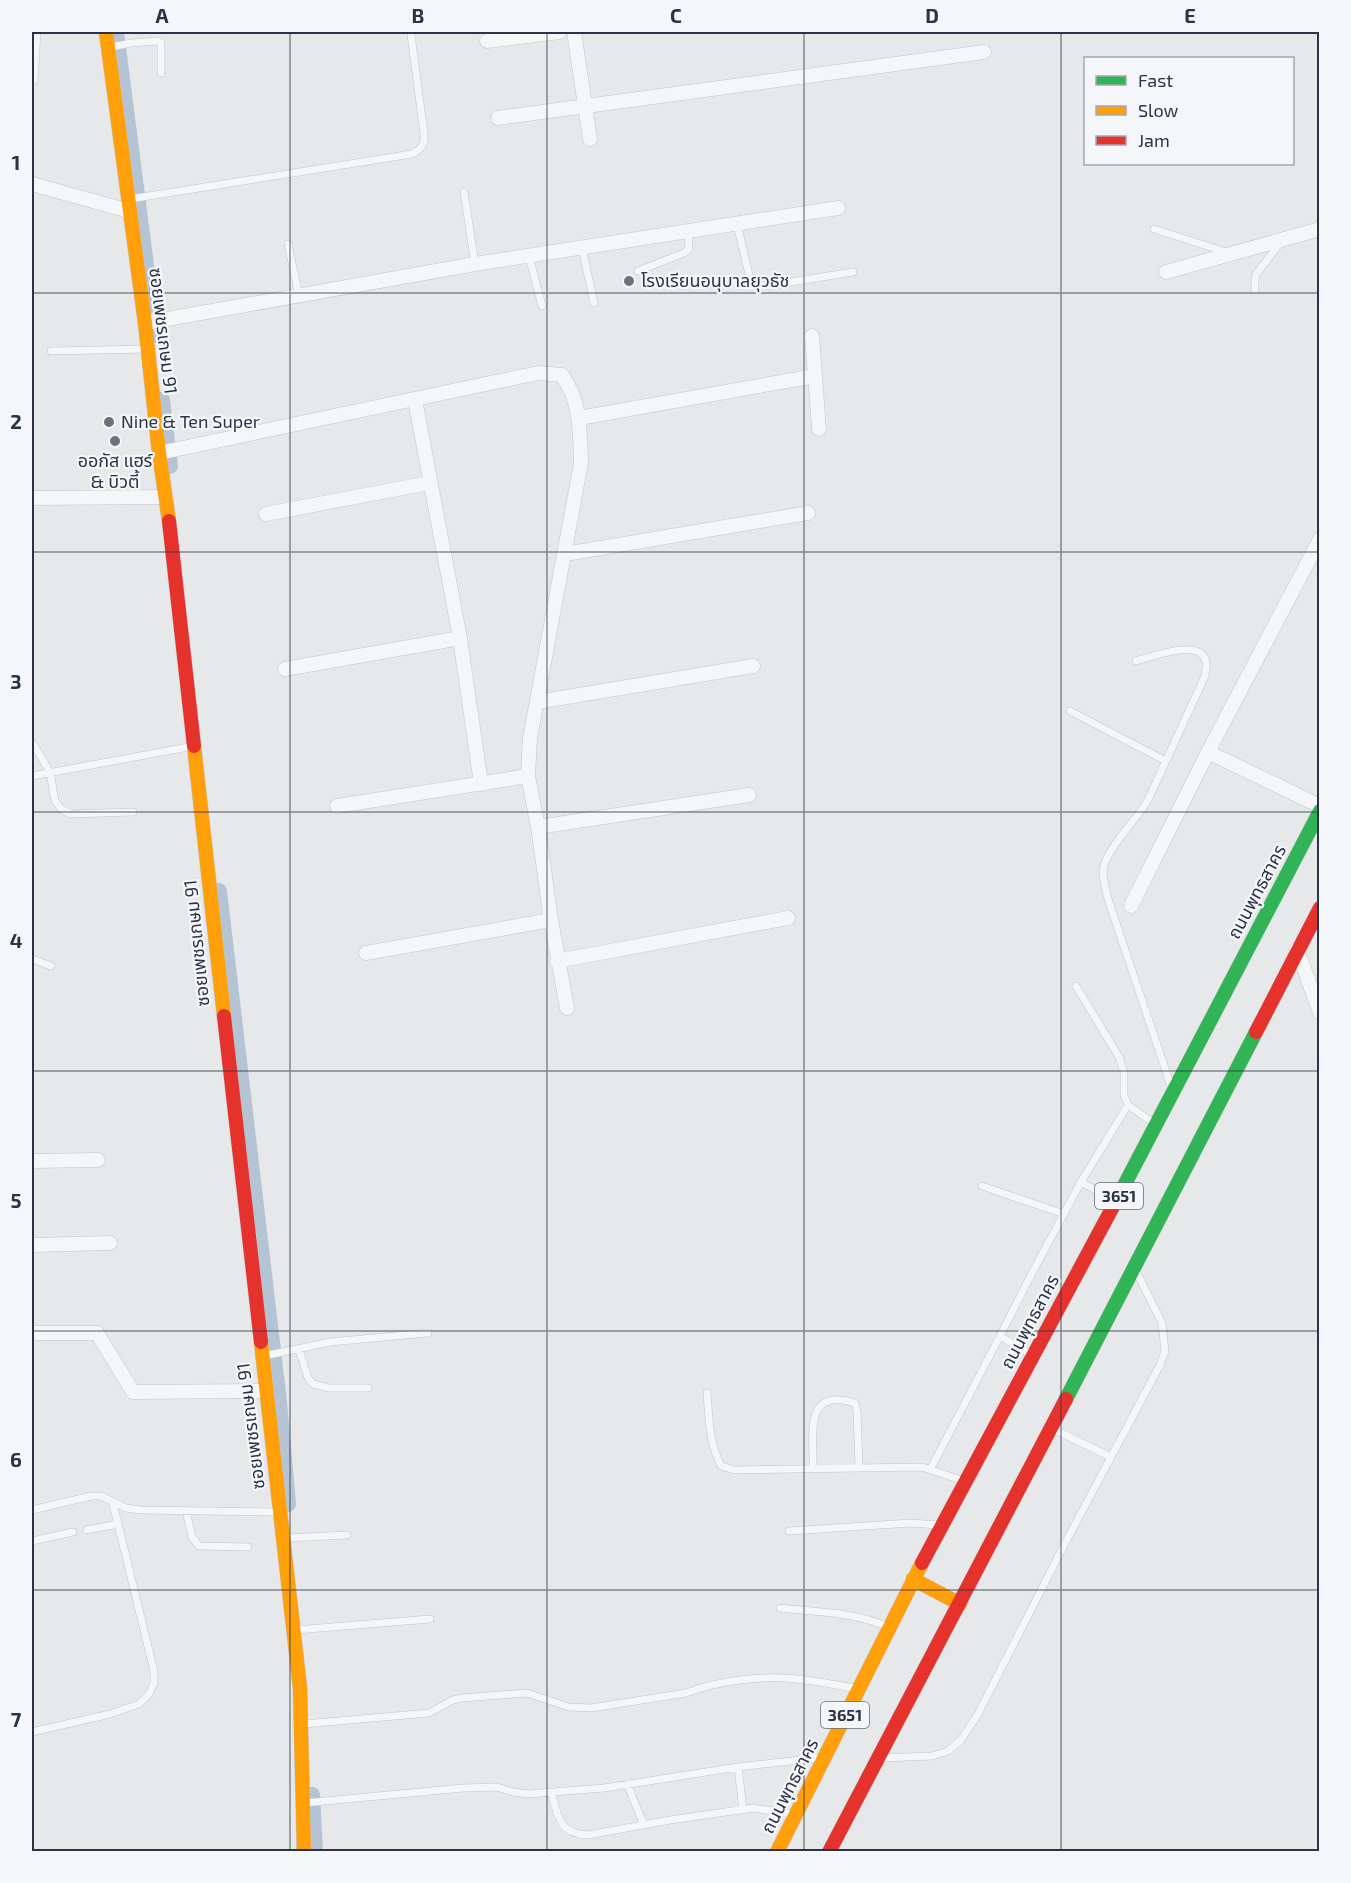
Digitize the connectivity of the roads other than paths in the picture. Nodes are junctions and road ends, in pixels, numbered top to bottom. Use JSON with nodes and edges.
{"nodes":[{"id":1,"x":38,"y":32,"type":"edge"},
{"id":2,"x":106,"y":32,"type":"edge"},
{"id":3,"x":559,"y":32,"type":"edge"},
{"id":4,"x":574,"y":32,"type":"edge"},
{"id":5,"x":411,"y":34,"type":"dead end"},
{"id":6,"x":486,"y":41,"type":"dead end"},
{"id":7,"x":111,"y":47,"type":"junction"},
{"id":8,"x":984,"y":52,"type":"dead end"},
{"id":9,"x":161,"y":73,"type":"dead end"},
{"id":10,"x":34,"y":80,"type":"dead end"},
{"id":11,"x":585,"y":106,"type":"junction"},
{"id":12,"x":498,"y":118,"type":"dead end"},
{"id":13,"x":590,"y":139,"type":"dead end"},
{"id":14,"x":32,"y":184,"type":"edge"},
{"id":15,"x":464,"y":192,"type":"dead end"},
{"id":16,"x":128,"y":205,"type":"junction"},
{"id":17,"x":838,"y":208,"type":"dead end"},
{"id":18,"x":737,"y":224,"type":"junction"},
{"id":19,"x":1154,"y":229,"type":"dead end"},
{"id":20,"x":1320,"y":229,"type":"edge"},
{"id":21,"x":688,"y":231,"type":"junction"},
{"id":22,"x":1282,"y":239,"type":"junction"},
{"id":23,"x":288,"y":244,"type":"dead end"},
{"id":24,"x":582,"y":248,"type":"junction"},
{"id":25,"x":1231,"y":254,"type":"junction"},
{"id":26,"x":529,"y":256,"type":"junction"},
{"id":27,"x":475,"y":264,"type":"junction"},
{"id":28,"x":638,"y":271,"type":"dead end"},
{"id":29,"x":853,"y":272,"type":"dead end"},
{"id":30,"x":1166,"y":272,"type":"dead end"},
{"id":31,"x":1255,"y":290,"type":"dead end"},
{"id":32,"x":299,"y":296,"type":"junction"},
{"id":33,"x":594,"y":303,"type":"dead end"},
{"id":34,"x":542,"y":306,"type":"dead end"},
{"id":35,"x":145,"y":323,"type":"junction"},
{"id":36,"x":812,"y":336,"type":"dead end"},
{"id":37,"x":148,"y":349,"type":"junction"},
{"id":38,"x":51,"y":351,"type":"dead end"},
{"id":39,"x":815,"y":376,"type":"junction"},
{"id":40,"x":414,"y":400,"type":"junction"},
{"id":41,"x":579,"y":418,"type":"junction"},
{"id":42,"x":819,"y":429,"type":"dead end"},
{"id":43,"x":159,"y":453,"type":"junction"},
{"id":44,"x":429,"y":483,"type":"junction"},
{"id":45,"x":166,"y":497,"type":"junction"},
{"id":46,"x":32,"y":498,"type":"edge"},
{"id":47,"x":808,"y":513,"type":"dead end"},
{"id":48,"x":266,"y":514,"type":"dead end"},
{"id":49,"x":1320,"y":539,"type":"edge"},
{"id":50,"x":565,"y":554,"type":"junction"},
{"id":51,"x":460,"y":638,"type":"junction"},
{"id":52,"x":1136,"y":661,"type":"dead end"},
{"id":53,"x":753,"y":666,"type":"dead end"},
{"id":54,"x":285,"y":669,"type":"dead end"},
{"id":55,"x":537,"y":702,"type":"junction"},
{"id":56,"x":1070,"y":711,"type":"dead end"},
{"id":57,"x":32,"y":742,"type":"edge"},
{"id":58,"x":194,"y":746,"type":"junction"},
{"id":59,"x":1208,"y":752,"type":"junction"},
{"id":60,"x":1166,"y":761,"type":"junction"},
{"id":61,"x":50,"y":772,"type":"junction"},
{"id":62,"x":32,"y":776,"type":"edge"},
{"id":63,"x":528,"y":776,"type":"junction"},
{"id":64,"x":481,"y":784,"type":"junction"},
{"id":65,"x":749,"y":795,"type":"dead end"},
{"id":66,"x":1320,"y":806,"type":"edge"},
{"id":67,"x":337,"y":807,"type":"dead end"},
{"id":68,"x":1320,"y":811,"type":"edge"},
{"id":69,"x":133,"y":812,"type":"dead end"},
{"id":70,"x":538,"y":827,"type":"junction"},
{"id":71,"x":1131,"y":906,"type":"dead end"},
{"id":72,"x":1318,"y":915,"type":"edge"},
{"id":73,"x":788,"y":918,"type":"dead end"},
{"id":74,"x":550,"y":920,"type":"junction"},
{"id":75,"x":1297,"y":949,"type":"junction"},
{"id":76,"x":366,"y":953,"type":"dead end"},
{"id":77,"x":32,"y":959,"type":"edge"},
{"id":78,"x":557,"y":961,"type":"junction"},
{"id":79,"x":51,"y":966,"type":"dead end"},
{"id":80,"x":1077,"y":986,"type":"dead end"},
{"id":81,"x":567,"y":1008,"type":"dead end"},
{"id":82,"x":1320,"y":1013,"type":"edge"},
{"id":83,"x":1173,"y":1091,"type":"junction"},
{"id":84,"x":1128,"y":1105,"type":"junction"},
{"id":85,"x":1156,"y":1125,"type":"junction"},
{"id":86,"x":98,"y":1160,"type":"dead end"},
{"id":87,"x":32,"y":1161,"type":"edge"},
{"id":88,"x":1081,"y":1182,"type":"junction"},
{"id":89,"x":982,"y":1186,"type":"dead end"},
{"id":90,"x":1116,"y":1201,"type":"junction"},
{"id":91,"x":1064,"y":1214,"type":"junction"},
{"id":92,"x":110,"y":1243,"type":"dead end"},
{"id":93,"x":32,"y":1245,"type":"edge"},
{"id":94,"x":1134,"y":1266,"type":"junction"},
{"id":95,"x":32,"y":1333,"type":"edge"},
{"id":96,"x":428,"y":1333,"type":"dead end"},
{"id":97,"x":1000,"y":1336,"type":"junction"},
{"id":98,"x":296,"y":1350,"type":"junction"},
{"id":99,"x":1033,"y":1355,"type":"junction"},
{"id":100,"x":262,"y":1357,"type":"junction"},
{"id":101,"x":368,"y":1388,"type":"dead end"},
{"id":102,"x":265,"y":1391,"type":"junction"},
{"id":103,"x":707,"y":1392,"type":"dead end"},
{"id":104,"x":1050,"y":1428,"type":"junction"},
{"id":105,"x":1111,"y":1457,"type":"junction"},
{"id":106,"x":859,"y":1467,"type":"junction"},
{"id":107,"x":813,"y":1468,"type":"junction"},
{"id":108,"x":930,"y":1470,"type":"junction"},
{"id":109,"x":964,"y":1482,"type":"junction"},
{"id":110,"x":112,"y":1501,"type":"junction"},
{"id":111,"x":32,"y":1510,"type":"edge"},
{"id":112,"x":186,"y":1510,"type":"junction"},
{"id":113,"x":279,"y":1512,"type":"junction"},
{"id":114,"x":118,"y":1524,"type":"junction"},
{"id":115,"x":942,"y":1525,"type":"junction"},
{"id":116,"x":87,"y":1530,"type":"dead end"},
{"id":117,"x":789,"y":1531,"type":"dead end"},
{"id":118,"x":73,"y":1532,"type":"dead end"},
{"id":119,"x":347,"y":1535,"type":"dead end"},
{"id":120,"x":282,"y":1538,"type":"junction"},
{"id":121,"x":32,"y":1541,"type":"edge"},
{"id":122,"x":248,"y":1547,"type":"dead end"},
{"id":123,"x":913,"y":1579,"type":"junction"},
{"id":124,"x":960,"y":1604,"type":"junction"},
{"id":125,"x":780,"y":1608,"type":"dead end"},
{"id":126,"x":430,"y":1619,"type":"dead end"},
{"id":127,"x":889,"y":1627,"type":"junction"},
{"id":128,"x":300,"y":1630,"type":"junction"},
{"id":129,"x":859,"y":1688,"type":"junction"},
{"id":130,"x":301,"y":1725,"type":"junction"},
{"id":131,"x":32,"y":1732,"type":"edge"},
{"id":132,"x":824,"y":1757,"type":"junction"},
{"id":133,"x":878,"y":1758,"type":"junction"},
{"id":134,"x":738,"y":1767,"type":"junction"},
{"id":135,"x":627,"y":1784,"type":"junction"},
{"id":136,"x":550,"y":1792,"type":"junction"},
{"id":137,"x":304,"y":1803,"type":"junction"},
{"id":138,"x":743,"y":1810,"type":"junction"},
{"id":139,"x":796,"y":1815,"type":"junction"},
{"id":140,"x":644,"y":1825,"type":"junction"},
{"id":141,"x":304,"y":1851,"type":"edge"},
{"id":142,"x":777,"y":1851,"type":"edge"},
{"id":143,"x":829,"y":1851,"type":"edge"}],
"edges":[{"from":1,"to":10,"type":"lane"},
{"from":2,"to":7,"type":"main road","name":"ซอยเพชรเกษม 91"},
{"from":3,"to":6,"type":"street"},
{"from":4,"to":11,"type":"street"},
{"from":5,"to":16,"type":"lane"},
{"from":7,"to":9,"type":"lane"},
{"from":7,"to":16,"type":"main road","name":"ซอยเพชรเกษม 91"},
{"from":8,"to":11,"type":"street"},
{"from":11,"to":12,"type":"street"},
{"from":11,"to":13,"type":"street"},
{"from":14,"to":16,"type":"street"},
{"from":15,"to":27,"type":"lane"},
{"from":16,"to":35,"type":"main road","name":"ซอยเพชรเกษม 91"},
{"from":17,"to":18,"type":"street"},
{"from":18,"to":21,"type":"street"},
{"from":18,"to":29,"type":"lane"},
{"from":19,"to":25,"type":"lane"},
{"from":20,"to":22,"type":"street"},
{"from":21,"to":24,"type":"street"},
{"from":21,"to":28,"type":"lane"},
{"from":22,"to":25,"type":"street"},
{"from":22,"to":31,"type":"lane"},
{"from":23,"to":32,"type":"lane"},
{"from":24,"to":26,"type":"street"},
{"from":24,"to":33,"type":"lane"},
{"from":25,"to":30,"type":"street"},
{"from":26,"to":27,"type":"street"},
{"from":26,"to":34,"type":"lane"},
{"from":27,"to":32,"type":"street"},
{"from":32,"to":35,"type":"street"},
{"from":35,"to":37,"type":"main road","name":"ซอยเพชรเกษม 91"},
{"from":36,"to":39,"type":"street"},
{"from":37,"to":38,"type":"lane"},
{"from":37,"to":43,"type":"main road","name":"ซอยเพชรเกษม 91"},
{"from":39,"to":41,"type":"street"},
{"from":39,"to":42,"type":"street"},
{"from":40,"to":41,"type":"street"},
{"from":40,"to":43,"type":"street"},
{"from":40,"to":44,"type":"street"},
{"from":41,"to":50,"type":"street"},
{"from":43,"to":45,"type":"main road","name":"ซอยเพชรเกษม 91"},
{"from":44,"to":48,"type":"street"},
{"from":44,"to":51,"type":"street"},
{"from":45,"to":46,"type":"street"},
{"from":45,"to":58,"type":"main road","name":"ซอยเพชรเกษม 91"},
{"from":47,"to":50,"type":"street"},
{"from":49,"to":59,"type":"street"},
{"from":50,"to":55,"type":"street"},
{"from":51,"to":54,"type":"street"},
{"from":51,"to":64,"type":"street"},
{"from":52,"to":60,"type":"lane"},
{"from":53,"to":55,"type":"street"},
{"from":55,"to":63,"type":"street"},
{"from":56,"to":60,"type":"lane"},
{"from":57,"to":61,"type":"lane"},
{"from":58,"to":61,"type":"lane"},
{"from":58,"to":100,"type":"main road","name":"ซอยเพชรเกษม 91"},
{"from":59,"to":66,"type":"street"},
{"from":59,"to":71,"type":"street"},
{"from":60,"to":83,"type":"lane"},
{"from":61,"to":62,"type":"lane"},
{"from":61,"to":69,"type":"lane"},
{"from":63,"to":64,"type":"street"},
{"from":63,"to":70,"type":"street"},
{"from":64,"to":67,"type":"street"},
{"from":65,"to":70,"type":"street"},
{"from":68,"to":83,"type":"main road","name":"ถนนพุทธสาคร","number":"3651"},
{"from":70,"to":74,"type":"street"},
{"from":72,"to":75,"type":"main road","number":"3651"},
{"from":73,"to":78,"type":"street"},
{"from":74,"to":76,"type":"street"},
{"from":74,"to":78,"type":"street"},
{"from":75,"to":82,"type":"street"},
{"from":75,"to":94,"type":"main road","number":"3651"},
{"from":77,"to":79,"type":"lane"},
{"from":78,"to":81,"type":"street"},
{"from":80,"to":84,"type":"lane"},
{"from":83,"to":85,"type":"main road","name":"ถนนพุทธสาคร","number":"3651"},
{"from":84,"to":85,"type":"lane"},
{"from":84,"to":88,"type":"lane"},
{"from":85,"to":90,"type":"main road","name":"ถนนพุทธสาคร","number":"3651"},
{"from":86,"to":87,"type":"street"},
{"from":88,"to":90,"type":"lane"},
{"from":88,"to":91,"type":"lane"},
{"from":89,"to":91,"type":"lane"},
{"from":90,"to":99,"type":"main road","name":"ถนนพุทธสาคร","number":"3651"},
{"from":91,"to":97,"type":"lane"},
{"from":92,"to":93,"type":"street"},
{"from":94,"to":104,"type":"main road","number":"3651"},
{"from":94,"to":105,"type":"lane"},
{"from":95,"to":102,"type":"street"},
{"from":96,"to":98,"type":"lane"},
{"from":97,"to":99,"type":"lane"},
{"from":97,"to":108,"type":"lane"},
{"from":98,"to":100,"type":"lane"},
{"from":98,"to":101,"type":"lane"},
{"from":99,"to":109,"type":"main road","name":"ถนนพุทธสาคร","number":"3651"},
{"from":100,"to":102,"type":"main road","name":"ซอยเพชรเกษม 91"},
{"from":102,"to":113,"type":"main road","name":"ซอยเพชรเกษม 91"},
{"from":103,"to":107,"type":"lane"},
{"from":104,"to":105,"type":"lane"},
{"from":104,"to":124,"type":"main road","number":"3651"},
{"from":105,"to":133,"type":"lane"},
{"from":106,"to":107,"type":"lane"},
{"from":106,"to":107,"type":"lane"},
{"from":106,"to":108,"type":"lane"},
{"from":108,"to":109,"type":"lane"},
{"from":109,"to":115,"type":"main road","name":"ถนนพุทธสาคร","number":"3651"},
{"from":110,"to":111,"type":"lane"},
{"from":110,"to":112,"type":"lane"},
{"from":110,"to":114,"type":"lane"},
{"from":112,"to":113,"type":"lane"},
{"from":112,"to":122,"type":"lane"},
{"from":113,"to":120,"type":"main road","name":"ซอยเพชรเกษม 91"},
{"from":114,"to":116,"type":"lane"},
{"from":114,"to":131,"type":"lane"},
{"from":115,"to":117,"type":"lane"},
{"from":115,"to":123,"type":"main road","name":"ถนนพุทธสาคร","number":"3651"},
{"from":118,"to":121,"type":"lane"},
{"from":119,"to":120,"type":"lane"},
{"from":120,"to":128,"type":"main road","name":"ซอยเพชรเกษม 91"},
{"from":123,"to":124,"type":"main road"},
{"from":123,"to":127,"type":"main road","name":"ถนนพุทธสาคร","number":"3651"},
{"from":124,"to":133,"type":"main road","number":"3651"},
{"from":125,"to":127,"type":"lane"},
{"from":126,"to":128,"type":"lane"},
{"from":127,"to":129,"type":"main road","name":"ถนนพุทธสาคร","number":"3651"},
{"from":128,"to":130,"type":"main road","name":"ซอยเพชรเกษม 91"},
{"from":129,"to":130,"type":"lane"},
{"from":129,"to":132,"type":"main road","name":"ถนนพุทธสาคร","number":"3651"},
{"from":130,"to":137,"type":"main road","name":"ซอยเพชรเกษม 91"},
{"from":132,"to":134,"type":"lane"},
{"from":132,"to":139,"type":"main road","name":"ถนนพุทธสาคร","number":"3651"},
{"from":133,"to":143,"type":"main road","number":"3651"},
{"from":134,"to":135,"type":"lane"},
{"from":134,"to":138,"type":"lane"},
{"from":135,"to":136,"type":"lane"},
{"from":135,"to":140,"type":"lane"},
{"from":136,"to":137,"type":"lane"},
{"from":136,"to":140,"type":"lane"},
{"from":137,"to":141,"type":"main road","name":"ซอยเพชรเกษม 91"},
{"from":138,"to":139,"type":"lane"},
{"from":138,"to":140,"type":"lane"},
{"from":139,"to":142,"type":"main road","name":"ถนนพุทธสาคร","number":"3651"}]}
